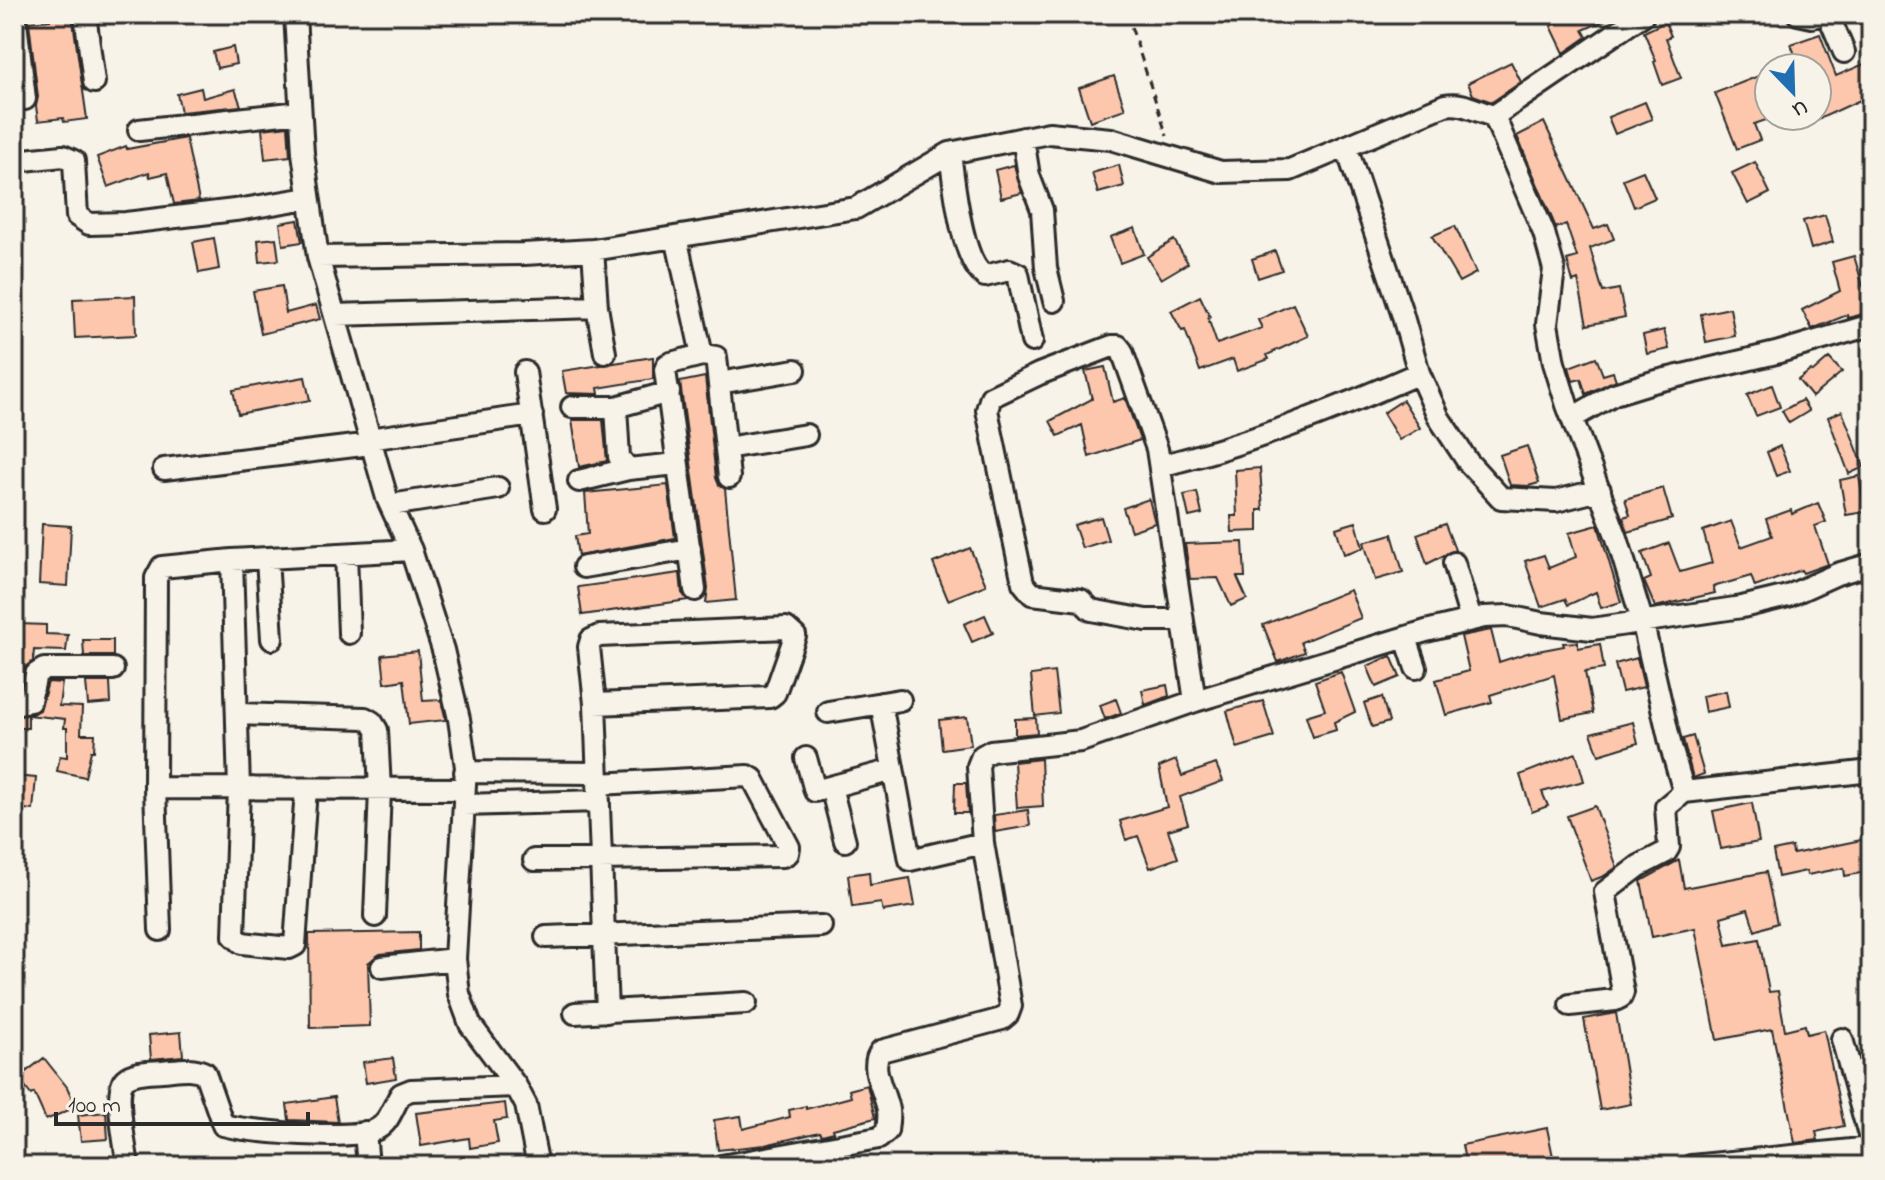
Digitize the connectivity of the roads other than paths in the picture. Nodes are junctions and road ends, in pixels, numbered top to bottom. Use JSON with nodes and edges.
{"nodes":[{"id":1,"x":15,"y":14,"type":"edge"},
{"id":2,"x":85,"y":14,"type":"edge"},
{"id":3,"x":295,"y":14,"type":"edge"},
{"id":4,"x":1644,"y":14,"type":"edge"},
{"id":5,"x":1798,"y":14,"type":"edge"},
{"id":6,"x":1826,"y":14,"type":"edge"},
{"id":7,"x":1844,"y":52,"type":"dead end"},
{"id":8,"x":94,"y":82,"type":"dead end"},
{"id":9,"x":25,"y":99,"type":"dead end"},
{"id":10,"x":300,"y":112,"type":"junction"},
{"id":11,"x":1494,"y":116,"type":"junction"},
{"id":12,"x":139,"y":130,"type":"dead end"},
{"id":13,"x":1023,"y":138,"type":"junction"},
{"id":14,"x":1346,"y":146,"type":"junction"},
{"id":15,"x":950,"y":153,"type":"junction"},
{"id":16,"x":14,"y":161,"type":"edge"},
{"id":17,"x":308,"y":198,"type":"junction"},
{"id":18,"x":676,"y":237,"type":"junction"},
{"id":19,"x":593,"y":250,"type":"junction"},
{"id":20,"x":318,"y":257,"type":"junction"},
{"id":21,"x":1054,"y":301,"type":"dead end"},
{"id":22,"x":597,"y":307,"type":"junction"},
{"id":23,"x":335,"y":315,"type":"junction"},
{"id":24,"x":1871,"y":325,"type":"edge"},
{"id":25,"x":1032,"y":341,"type":"dead end"},
{"id":26,"x":605,"y":353,"type":"dead end"},
{"id":27,"x":702,"y":355,"type":"junction"},
{"id":28,"x":795,"y":370,"type":"dead end"},
{"id":29,"x":525,"y":372,"type":"dead end"},
{"id":30,"x":1419,"y":373,"type":"junction"},
{"id":31,"x":719,"y":383,"type":"junction"},
{"id":32,"x":669,"y":392,"type":"junction"},
{"id":33,"x":572,"y":407,"type":"dead end"},
{"id":34,"x":616,"y":407,"type":"junction"},
{"id":35,"x":532,"y":415,"type":"junction"},
{"id":36,"x":1572,"y":418,"type":"junction"},
{"id":37,"x":806,"y":435,"type":"dead end"},
{"id":38,"x":370,"y":442,"type":"junction"},
{"id":39,"x":726,"y":448,"type":"junction"},
{"id":40,"x":677,"y":464,"type":"junction"},
{"id":41,"x":1160,"y":466,"type":"junction"},
{"id":42,"x":164,"y":469,"type":"dead end"},
{"id":43,"x":628,"y":469,"type":"junction"},
{"id":44,"x":729,"y":477,"type":"dead end"},
{"id":45,"x":579,"y":481,"type":"dead end"},
{"id":46,"x":498,"y":488,"type":"dead end"},
{"id":47,"x":1600,"y":490,"type":"junction"},
{"id":48,"x":391,"y":505,"type":"junction"},
{"id":49,"x":545,"y":509,"type":"dead end"},
{"id":50,"x":690,"y":549,"type":"junction"},
{"id":51,"x":411,"y":550,"type":"junction"},
{"id":52,"x":346,"y":554,"type":"junction"},
{"id":53,"x":267,"y":558,"type":"junction"},
{"id":54,"x":232,"y":560,"type":"junction"},
{"id":55,"x":1454,"y":563,"type":"dead end"},
{"id":56,"x":1871,"y":564,"type":"edge"},
{"id":57,"x":584,"y":567,"type":"dead end"},
{"id":58,"x":695,"y":590,"type":"dead end"},
{"id":59,"x":1182,"y":620,"type":"junction"},
{"id":60,"x":1471,"y":620,"type":"junction"},
{"id":61,"x":1642,"y":620,"type":"junction"},
{"id":62,"x":349,"y":633,"type":"dead end"},
{"id":63,"x":1406,"y":638,"type":"junction"},
{"id":64,"x":272,"y":639,"type":"dead end"},
{"id":65,"x":1416,"y":668,"type":"dead end"},
{"id":66,"x":113,"y":669,"type":"dead end"},
{"id":67,"x":1195,"y":701,"type":"junction"},
{"id":68,"x":14,"y":704,"type":"edge"},
{"id":69,"x":595,"y":704,"type":"junction"},
{"id":70,"x":828,"y":712,"type":"dead end"},
{"id":71,"x":237,"y":714,"type":"junction"},
{"id":72,"x":806,"y":758,"type":"dead end"},
{"id":73,"x":893,"y":770,"type":"junction"},
{"id":74,"x":1871,"y":771,"type":"edge"},
{"id":75,"x":598,"y":786,"type":"junction"},
{"id":76,"x":831,"y":787,"type":"junction"},
{"id":77,"x":155,"y":788,"type":"junction"},
{"id":78,"x":239,"y":788,"type":"junction"},
{"id":79,"x":306,"y":789,"type":"junction"},
{"id":80,"x":464,"y":789,"type":"junction"},
{"id":81,"x":380,"y":790,"type":"junction"},
{"id":82,"x":1684,"y":792,"type":"junction"},
{"id":83,"x":845,"y":841,"type":"dead end"},
{"id":84,"x":983,"y":843,"type":"junction"},
{"id":85,"x":601,"y":859,"type":"junction"},
{"id":86,"x":534,"y":860,"type":"dead end"},
{"id":87,"x":375,"y":916,"type":"dead end"},
{"id":88,"x":821,"y":926,"type":"dead end"},
{"id":89,"x":160,"y":930,"type":"dead end"},
{"id":90,"x":604,"y":935,"type":"junction"},
{"id":91,"x":546,"y":937,"type":"dead end"},
{"id":92,"x":455,"y":959,"type":"junction"},
{"id":93,"x":382,"y":967,"type":"dead end"},
{"id":94,"x":746,"y":1003,"type":"dead end"},
{"id":95,"x":1570,"y":1005,"type":"dead end"},
{"id":96,"x":607,"y":1012,"type":"junction"},
{"id":97,"x":575,"y":1013,"type":"dead end"},
{"id":98,"x":1842,"y":1039,"type":"dead end"},
{"id":99,"x":516,"y":1086,"type":"junction"},
{"id":100,"x":1865,"y":1093,"type":"edge"},
{"id":101,"x":365,"y":1132,"type":"junction"},
{"id":102,"x":1871,"y":1145,"type":"edge"},
{"id":103,"x":128,"y":1166,"type":"edge"},
{"id":104,"x":368,"y":1166,"type":"edge"},
{"id":105,"x":538,"y":1166,"type":"edge"},
{"id":106,"x":721,"y":1166,"type":"edge"},
{"id":107,"x":1691,"y":1166,"type":"edge"}],
"edges":[{"from":1,"to":9,"type":"street"},
{"from":2,"to":8,"type":"street"},
{"from":3,"to":10,"type":"street"},
{"from":4,"to":11,"type":"street"},
{"from":5,"to":6,"type":"street"},
{"from":6,"to":7,"type":"street"},
{"from":10,"to":12,"type":"street"},
{"from":10,"to":17,"type":"street"},
{"from":11,"to":14,"type":"street"},
{"from":11,"to":36,"type":"street"},
{"from":13,"to":14,"type":"street"},
{"from":13,"to":15,"type":"street"},
{"from":13,"to":21,"type":"street"},
{"from":14,"to":30,"type":"street"},
{"from":15,"to":18,"type":"street"},
{"from":15,"to":25,"type":"street"},
{"from":16,"to":17,"type":"street"},
{"from":17,"to":20,"type":"street"},
{"from":18,"to":19,"type":"street"},
{"from":18,"to":27,"type":"street"},
{"from":19,"to":20,"type":"street"},
{"from":19,"to":22,"type":"street"},
{"from":20,"to":23,"type":"street"},
{"from":22,"to":23,"type":"street"},
{"from":22,"to":26,"type":"street"},
{"from":23,"to":38,"type":"street"},
{"from":24,"to":36,"type":"street"},
{"from":27,"to":31,"type":"street"},
{"from":27,"to":32,"type":"street"},
{"from":28,"to":31,"type":"street"},
{"from":29,"to":35,"type":"street"},
{"from":30,"to":41,"type":"street"},
{"from":30,"to":47,"type":"street"},
{"from":31,"to":39,"type":"street"},
{"from":32,"to":34,"type":"street"},
{"from":32,"to":40,"type":"street"},
{"from":33,"to":34,"type":"street"},
{"from":34,"to":43,"type":"street"},
{"from":35,"to":38,"type":"street"},
{"from":35,"to":49,"type":"street"},
{"from":36,"to":47,"type":"street"},
{"from":37,"to":39,"type":"street"},
{"from":38,"to":42,"type":"street"},
{"from":38,"to":48,"type":"street"},
{"from":39,"to":44,"type":"street"},
{"from":40,"to":43,"type":"street"},
{"from":40,"to":50,"type":"street"},
{"from":41,"to":59,"type":"street"},
{"from":41,"to":59,"type":"street"},
{"from":43,"to":45,"type":"street"},
{"from":46,"to":48,"type":"street"},
{"from":47,"to":61,"type":"street"},
{"from":48,"to":51,"type":"street"},
{"from":50,"to":57,"type":"street"},
{"from":50,"to":58,"type":"street"},
{"from":51,"to":52,"type":"street"},
{"from":51,"to":80,"type":"street"},
{"from":52,"to":53,"type":"street"},
{"from":52,"to":62,"type":"street"},
{"from":53,"to":54,"type":"street"},
{"from":53,"to":64,"type":"street"},
{"from":54,"to":71,"type":"street"},
{"from":54,"to":77,"type":"street"},
{"from":55,"to":60,"type":"street"},
{"from":56,"to":61,"type":"street"},
{"from":59,"to":67,"type":"street"},
{"from":60,"to":61,"type":"street"},
{"from":60,"to":63,"type":"street"},
{"from":61,"to":82,"type":"street"},
{"from":63,"to":65,"type":"street"},
{"from":63,"to":67,"type":"street"},
{"from":66,"to":68,"type":"street"},
{"from":67,"to":84,"type":"street"},
{"from":69,"to":69,"type":"street"},
{"from":69,"to":75,"type":"street"},
{"from":70,"to":73,"type":"street"},
{"from":71,"to":78,"type":"street"},
{"from":71,"to":81,"type":"street"},
{"from":72,"to":76,"type":"street"},
{"from":73,"to":76,"type":"street"},
{"from":73,"to":84,"type":"street"},
{"from":74,"to":82,"type":"street"},
{"from":75,"to":80,"type":"street"},
{"from":75,"to":80,"type":"street"},
{"from":75,"to":85,"type":"street"},
{"from":75,"to":85,"type":"street"},
{"from":76,"to":83,"type":"street"},
{"from":77,"to":78,"type":"street"},
{"from":77,"to":89,"type":"street"},
{"from":78,"to":79,"type":"street"},
{"from":78,"to":79,"type":"street"},
{"from":79,"to":81,"type":"street"},
{"from":80,"to":81,"type":"street"},
{"from":80,"to":92,"type":"street"},
{"from":81,"to":87,"type":"street"},
{"from":82,"to":95,"type":"street"},
{"from":84,"to":106,"type":"street"},
{"from":85,"to":86,"type":"street"},
{"from":85,"to":90,"type":"street"},
{"from":88,"to":90,"type":"street"},
{"from":90,"to":91,"type":"street"},
{"from":90,"to":96,"type":"street"},
{"from":92,"to":93,"type":"street"},
{"from":92,"to":99,"type":"street"},
{"from":94,"to":96,"type":"street"},
{"from":96,"to":97,"type":"street"},
{"from":98,"to":100,"type":"street"},
{"from":99,"to":101,"type":"street"},
{"from":99,"to":105,"type":"street"},
{"from":100,"to":102,"type":"street"},
{"from":101,"to":103,"type":"street"},
{"from":101,"to":104,"type":"street"},
{"from":102,"to":107,"type":"street"}]}
